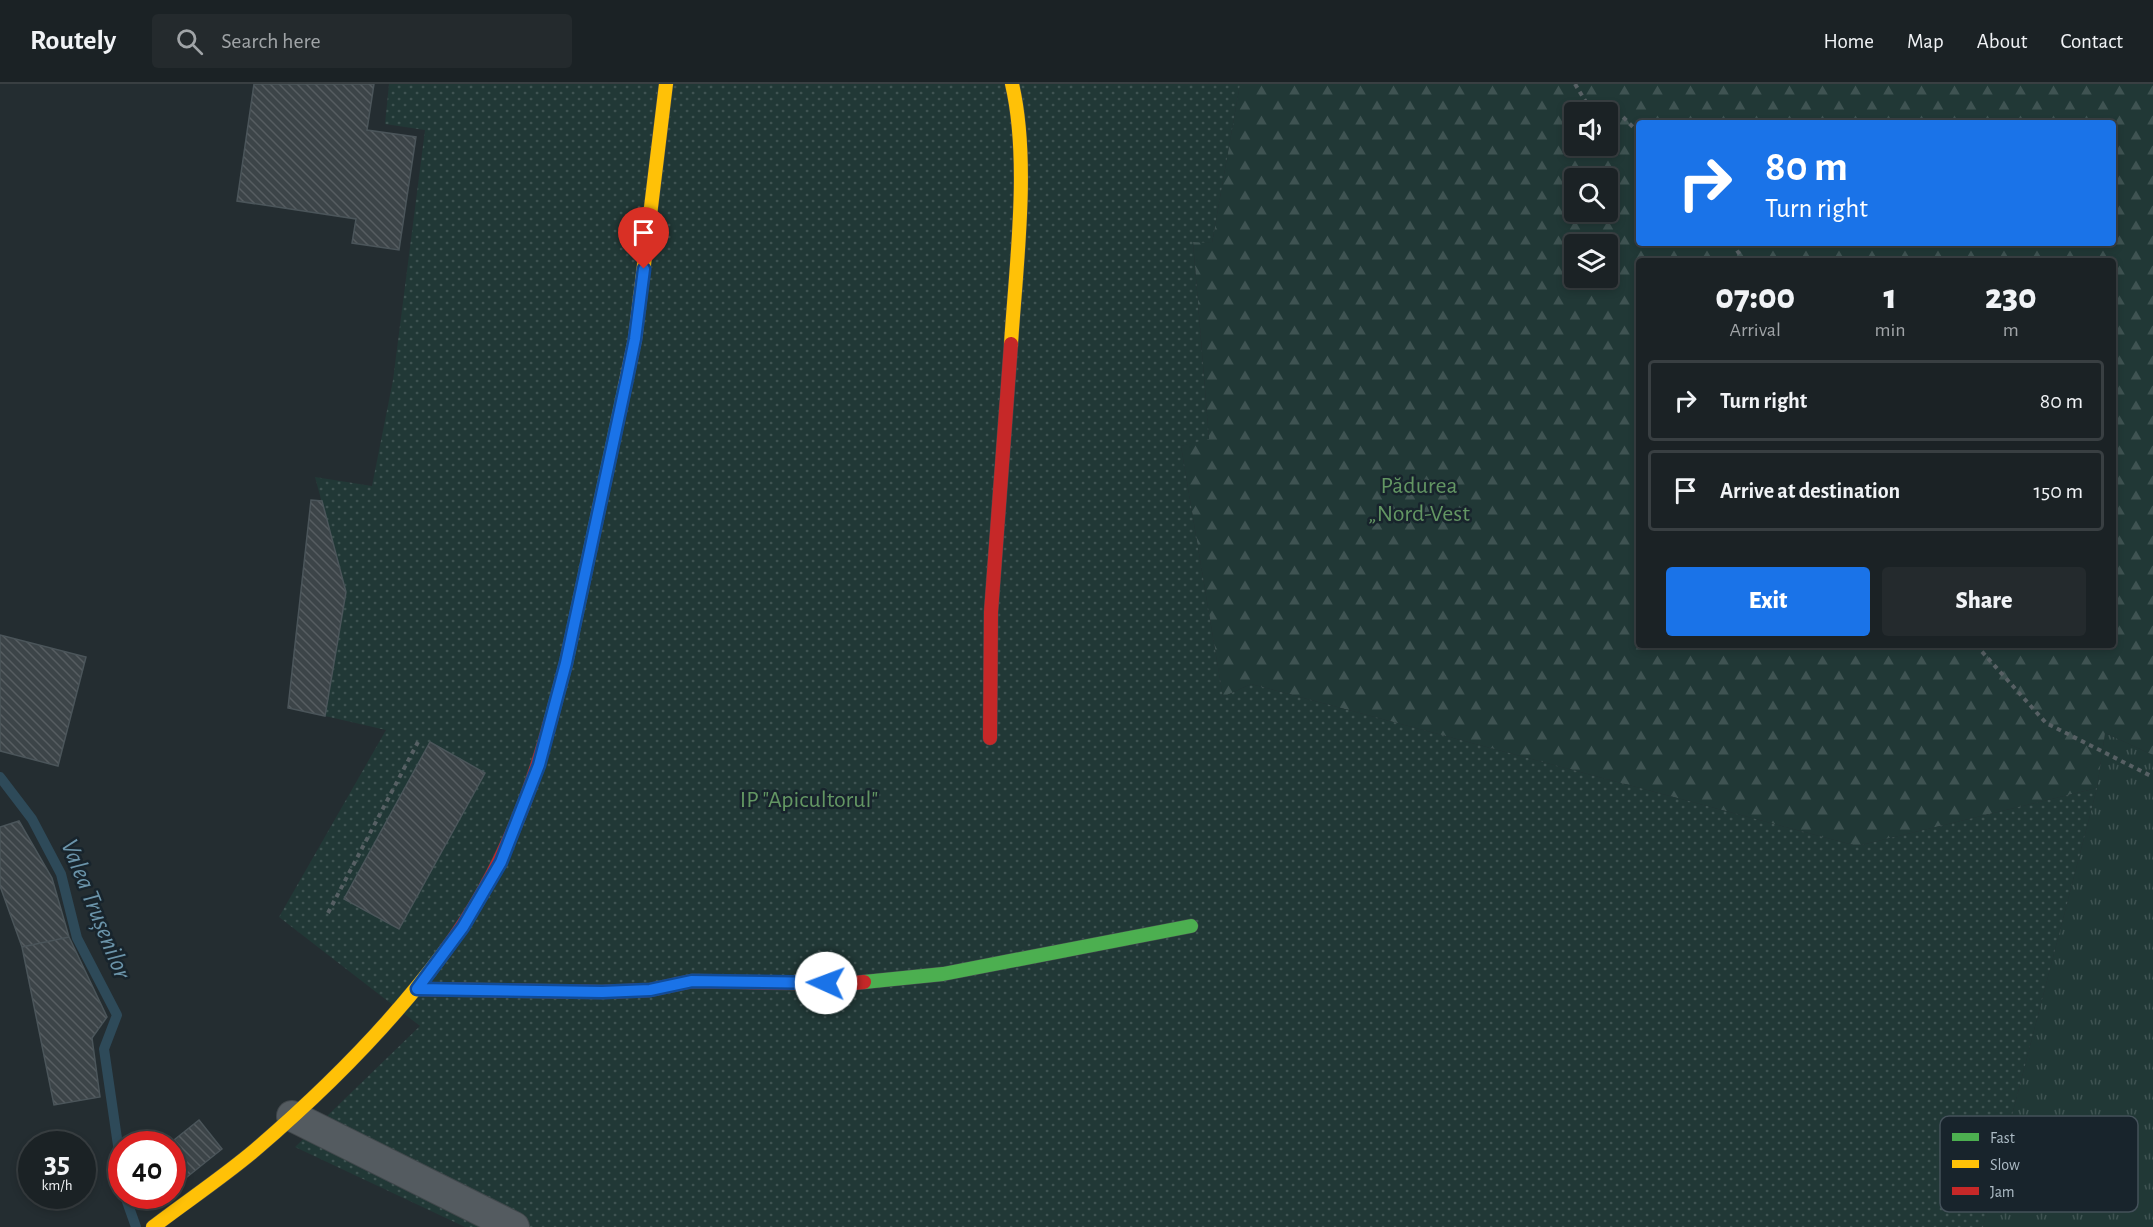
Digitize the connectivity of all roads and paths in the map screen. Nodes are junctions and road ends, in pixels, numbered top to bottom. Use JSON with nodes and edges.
{"nodes":[{"id":1,"x":666,"y":84,"type":"edge"},
{"id":2,"x":1012,"y":84,"type":"edge"},
{"id":3,"x":1575,"y":84,"type":"edge"},
{"id":4,"x":1636,"y":130,"type":"edge"},
{"id":5,"x":1979,"y":648,"type":"edge"},
{"id":6,"x":990,"y":738,"type":"dead end"},
{"id":7,"x":418,"y":742,"type":"dead end"},
{"id":8,"x":2153,"y":777,"type":"edge"},
{"id":9,"x":328,"y":913,"type":"dead end"},
{"id":10,"x":1191,"y":926,"type":"dead end"},
{"id":11,"x":417,"y":989,"type":"junction"},
{"id":12,"x":292,"y":1116,"type":"junction"},
{"id":13,"x":153,"y":1227,"type":"edge"},
{"id":14,"x":514,"y":1227,"type":"edge"}],
"edges":[{"from":1,"to":11,"type":"street"},
{"from":2,"to":6,"type":"street"},
{"from":3,"to":4,"type":"path"},
{"from":5,"to":8,"type":"path"},
{"from":7,"to":9,"type":"path"},
{"from":10,"to":11,"type":"street"},
{"from":11,"to":12,"type":"street"},
{"from":12,"to":13,"type":"street"},
{"from":12,"to":14,"type":"street"}]}
